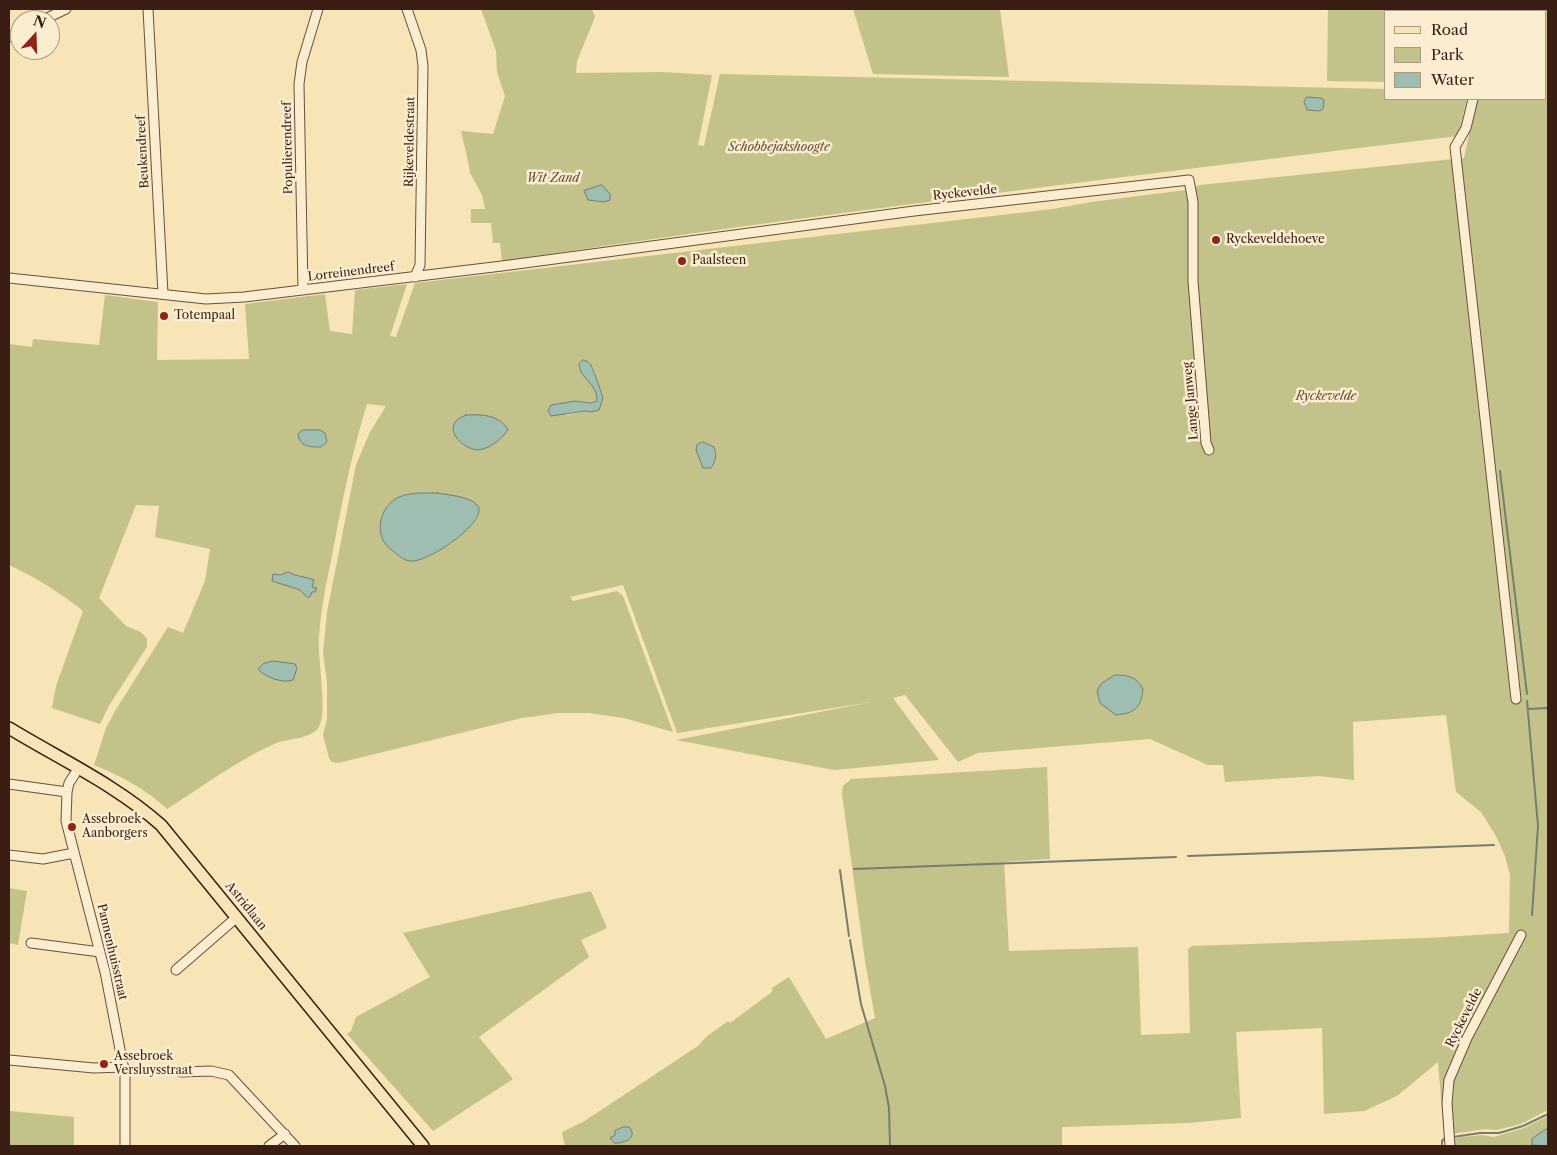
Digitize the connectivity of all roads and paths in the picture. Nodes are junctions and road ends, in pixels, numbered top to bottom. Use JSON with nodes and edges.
{"nodes":[{"id":1,"x":148,"y":9,"type":"edge"},
{"id":2,"x":318,"y":9,"type":"edge"},
{"id":3,"x":407,"y":9,"type":"edge"},
{"id":4,"x":1473,"y":100,"type":"edge"},
{"id":5,"x":695,"y":240,"type":"joint"},
{"id":6,"x":415,"y":277,"type":"junction"},
{"id":7,"x":9,"y":278,"type":"edge"},
{"id":8,"x":303,"y":290,"type":"junction"},
{"id":9,"x":163,"y":294,"type":"junction"},
{"id":10,"x":1198,"y":349,"type":"joint"},
{"id":11,"x":1210,"y":450,"type":"dead end"},
{"id":12,"x":1516,"y":699,"type":"dead end"},
{"id":13,"x":9,"y":728,"type":"edge"},
{"id":14,"x":78,"y":768,"type":"junction"},
{"id":15,"x":9,"y":784,"type":"edge"},
{"id":16,"x":67,"y":792,"type":"junction"},
{"id":17,"x":74,"y":853,"type":"junction"},
{"id":18,"x":9,"y":855,"type":"edge"},
{"id":19,"x":237,"y":917,"type":"junction"},
{"id":20,"x":1522,"y":936,"type":"dead end"},
{"id":21,"x":31,"y":943,"type":"dead end"},
{"id":22,"x":100,"y":952,"type":"junction"},
{"id":23,"x":176,"y":970,"type":"dead end"},
{"id":24,"x":9,"y":1060,"type":"edge"},
{"id":25,"x":124,"y":1067,"type":"junction"},
{"id":26,"x":181,"y":1072,"type":"dead end"},
{"id":27,"x":284,"y":1134,"type":"junction"},
{"id":28,"x":125,"y":1146,"type":"edge"},
{"id":29,"x":269,"y":1146,"type":"edge"},
{"id":30,"x":295,"y":1146,"type":"edge"},
{"id":31,"x":422,"y":1146,"type":"edge"},
{"id":32,"x":1450,"y":1146,"type":"edge"}],
"edges":[{"from":1,"to":9,"type":"street","name":"Beukendreef"},
{"from":2,"to":8,"type":"street","name":"Populierendreef"},
{"from":3,"to":6,"type":"street","name":"Rijkeveldestraat"},
{"from":4,"to":12,"type":"street"},
{"from":5,"to":6,"type":"street","name":"Lorreinendreef"},
{"from":5,"to":10,"type":"street","name":"Ryckevelde"},
{"from":6,"to":8,"type":"street","name":"Lorreinendreef"},
{"from":7,"to":9,"type":"street","name":"Lorreinendreef"},
{"from":8,"to":9,"type":"street","name":"Lorreinendreef"},
{"from":10,"to":11,"type":"street","name":"Lange Janweg"},
{"from":13,"to":14,"type":"main road","name":"Astridlaan"},
{"from":14,"to":16,"type":"street","name":"Pannenhuisstraat"},
{"from":14,"to":19,"type":"main road","name":"Astridlaan"},
{"from":15,"to":16,"type":"street"},
{"from":16,"to":17,"type":"street","name":"Pannenhuisstraat"},
{"from":17,"to":18,"type":"street"},
{"from":17,"to":22,"type":"street","name":"Pannenhuisstraat"},
{"from":19,"to":23,"type":"street"},
{"from":19,"to":31,"type":"main road","name":"Astridlaan"},
{"from":20,"to":32,"type":"street","name":"Ryckevelde"},
{"from":21,"to":22,"type":"street"},
{"from":22,"to":25,"type":"street","name":"Pannenhuisstraat"},
{"from":24,"to":25,"type":"street"},
{"from":25,"to":28,"type":"street","name":"Pannenhuisstraat"},
{"from":26,"to":27,"type":"street"},
{"from":27,"to":29,"type":"street"},
{"from":27,"to":30,"type":"street"}]}
